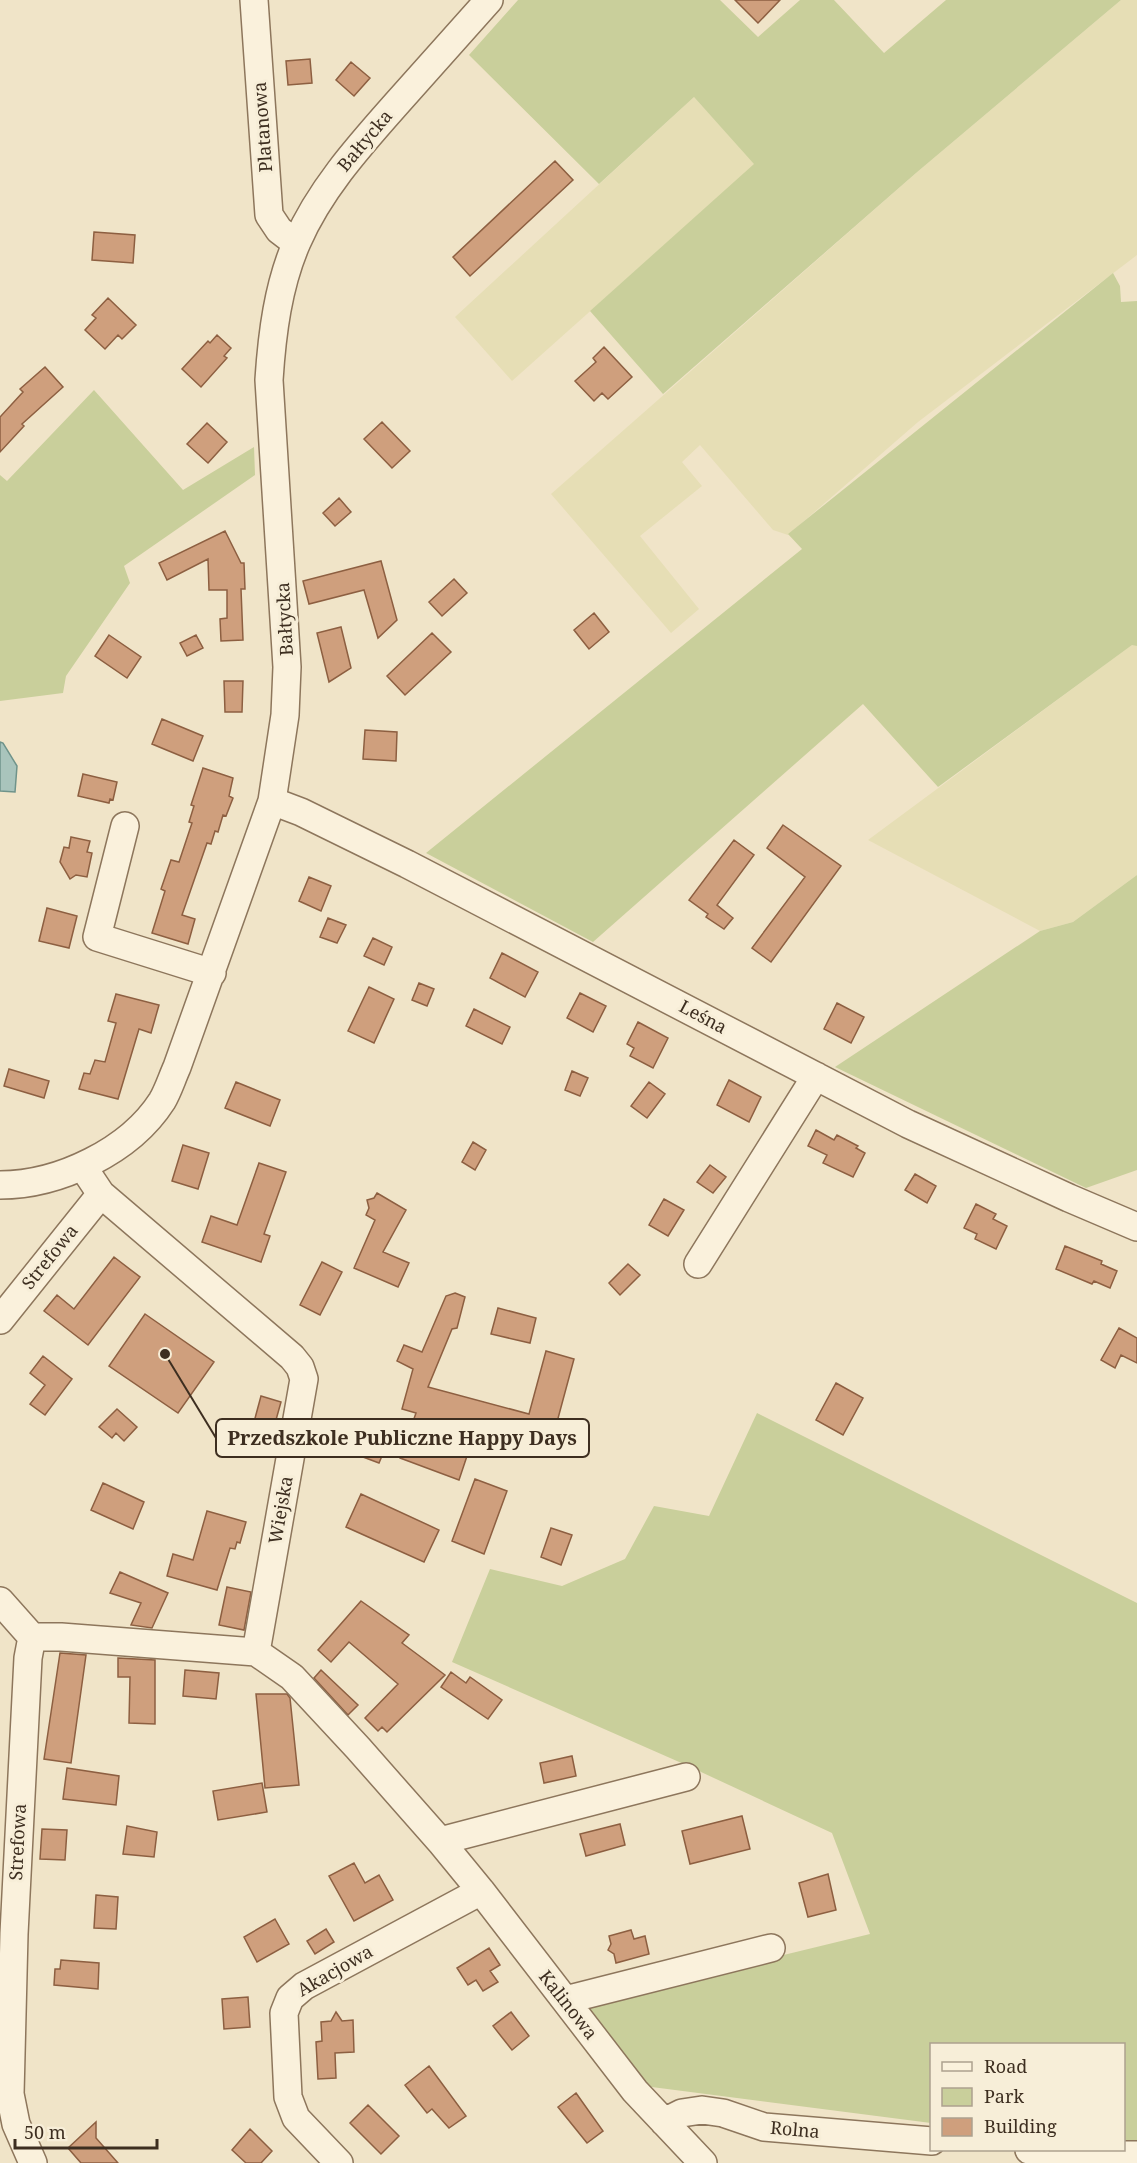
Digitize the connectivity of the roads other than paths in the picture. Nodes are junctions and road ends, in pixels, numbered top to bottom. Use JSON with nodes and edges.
{"nodes":[{"id":1,"x":254,"y":0,"type":"edge"},
{"id":2,"x":489,"y":0,"type":"edge"},
{"id":3,"x":296,"y":243,"type":"junction"},
{"id":4,"x":272,"y":801,"type":"junction"},
{"id":5,"x":125,"y":826,"type":"dead end"},
{"id":6,"x":212,"y":973,"type":"junction"},
{"id":7,"x":816,"y":1076,"type":"junction"},
{"id":8,"x":83,"y":1167,"type":"junction"},
{"id":9,"x":0,"y":1185,"type":"edge"},
{"id":10,"x":101,"y":1194,"type":"junction"},
{"id":11,"x":1137,"y":1227,"type":"edge"},
{"id":12,"x":698,"y":1264,"type":"dead end"},
{"id":13,"x":0,"y":1320,"type":"edge"},
{"id":14,"x":0,"y":1601,"type":"edge"},
{"id":15,"x":32,"y":1637,"type":"junction"},
{"id":16,"x":256,"y":1652,"type":"junction"},
{"id":17,"x":686,"y":1777,"type":"dead end"},
{"id":18,"x":440,"y":1841,"type":"junction"},
{"id":19,"x":481,"y":1891,"type":"junction"},
{"id":20,"x":771,"y":1948,"type":"dead end"},
{"id":21,"x":565,"y":2000,"type":"junction"},
{"id":22,"x":664,"y":2122,"type":"junction"},
{"id":23,"x":930,"y":2142,"type":"edge"},
{"id":24,"x":1046,"y":2151,"type":"edge"},
{"id":25,"x":1137,"y":2155,"type":"edge"},
{"id":26,"x":33,"y":2163,"type":"edge"},
{"id":27,"x":339,"y":2163,"type":"edge"},
{"id":28,"x":703,"y":2163,"type":"edge"}],
"edges":[{"from":1,"to":3,"type":"street","name":"Platanowa"},
{"from":2,"to":3,"type":"street","name":"Bałtycka"},
{"from":3,"to":4,"type":"street","name":"Bałtycka"},
{"from":4,"to":6,"type":"street","name":"Bałtycka"},
{"from":4,"to":7,"type":"street","name":"Leśna"},
{"from":5,"to":6,"type":"street"},
{"from":6,"to":8,"type":"street","name":"Bałtycka"},
{"from":7,"to":11,"type":"street","name":"Leśna"},
{"from":7,"to":12,"type":"street"},
{"from":8,"to":9,"type":"street","name":"Bałtycka"},
{"from":8,"to":10,"type":"street","name":"Wiejska"},
{"from":10,"to":13,"type":"street","name":"Strefowa"},
{"from":10,"to":16,"type":"street","name":"Wiejska"},
{"from":14,"to":15,"type":"street"},
{"from":15,"to":16,"type":"street"},
{"from":15,"to":26,"type":"street","name":"Strefowa"},
{"from":16,"to":18,"type":"street","name":"Kalinowa"},
{"from":17,"to":18,"type":"street"},
{"from":18,"to":19,"type":"street","name":"Kalinowa"},
{"from":19,"to":21,"type":"street","name":"Kalinowa"},
{"from":19,"to":27,"type":"street","name":"Akacjowa"},
{"from":20,"to":21,"type":"street"},
{"from":21,"to":22,"type":"street","name":"Kalinowa"},
{"from":22,"to":23,"type":"street","name":"Rolna"},
{"from":22,"to":28,"type":"street","name":"Kalinowa"},
{"from":24,"to":25,"type":"street"}]}
